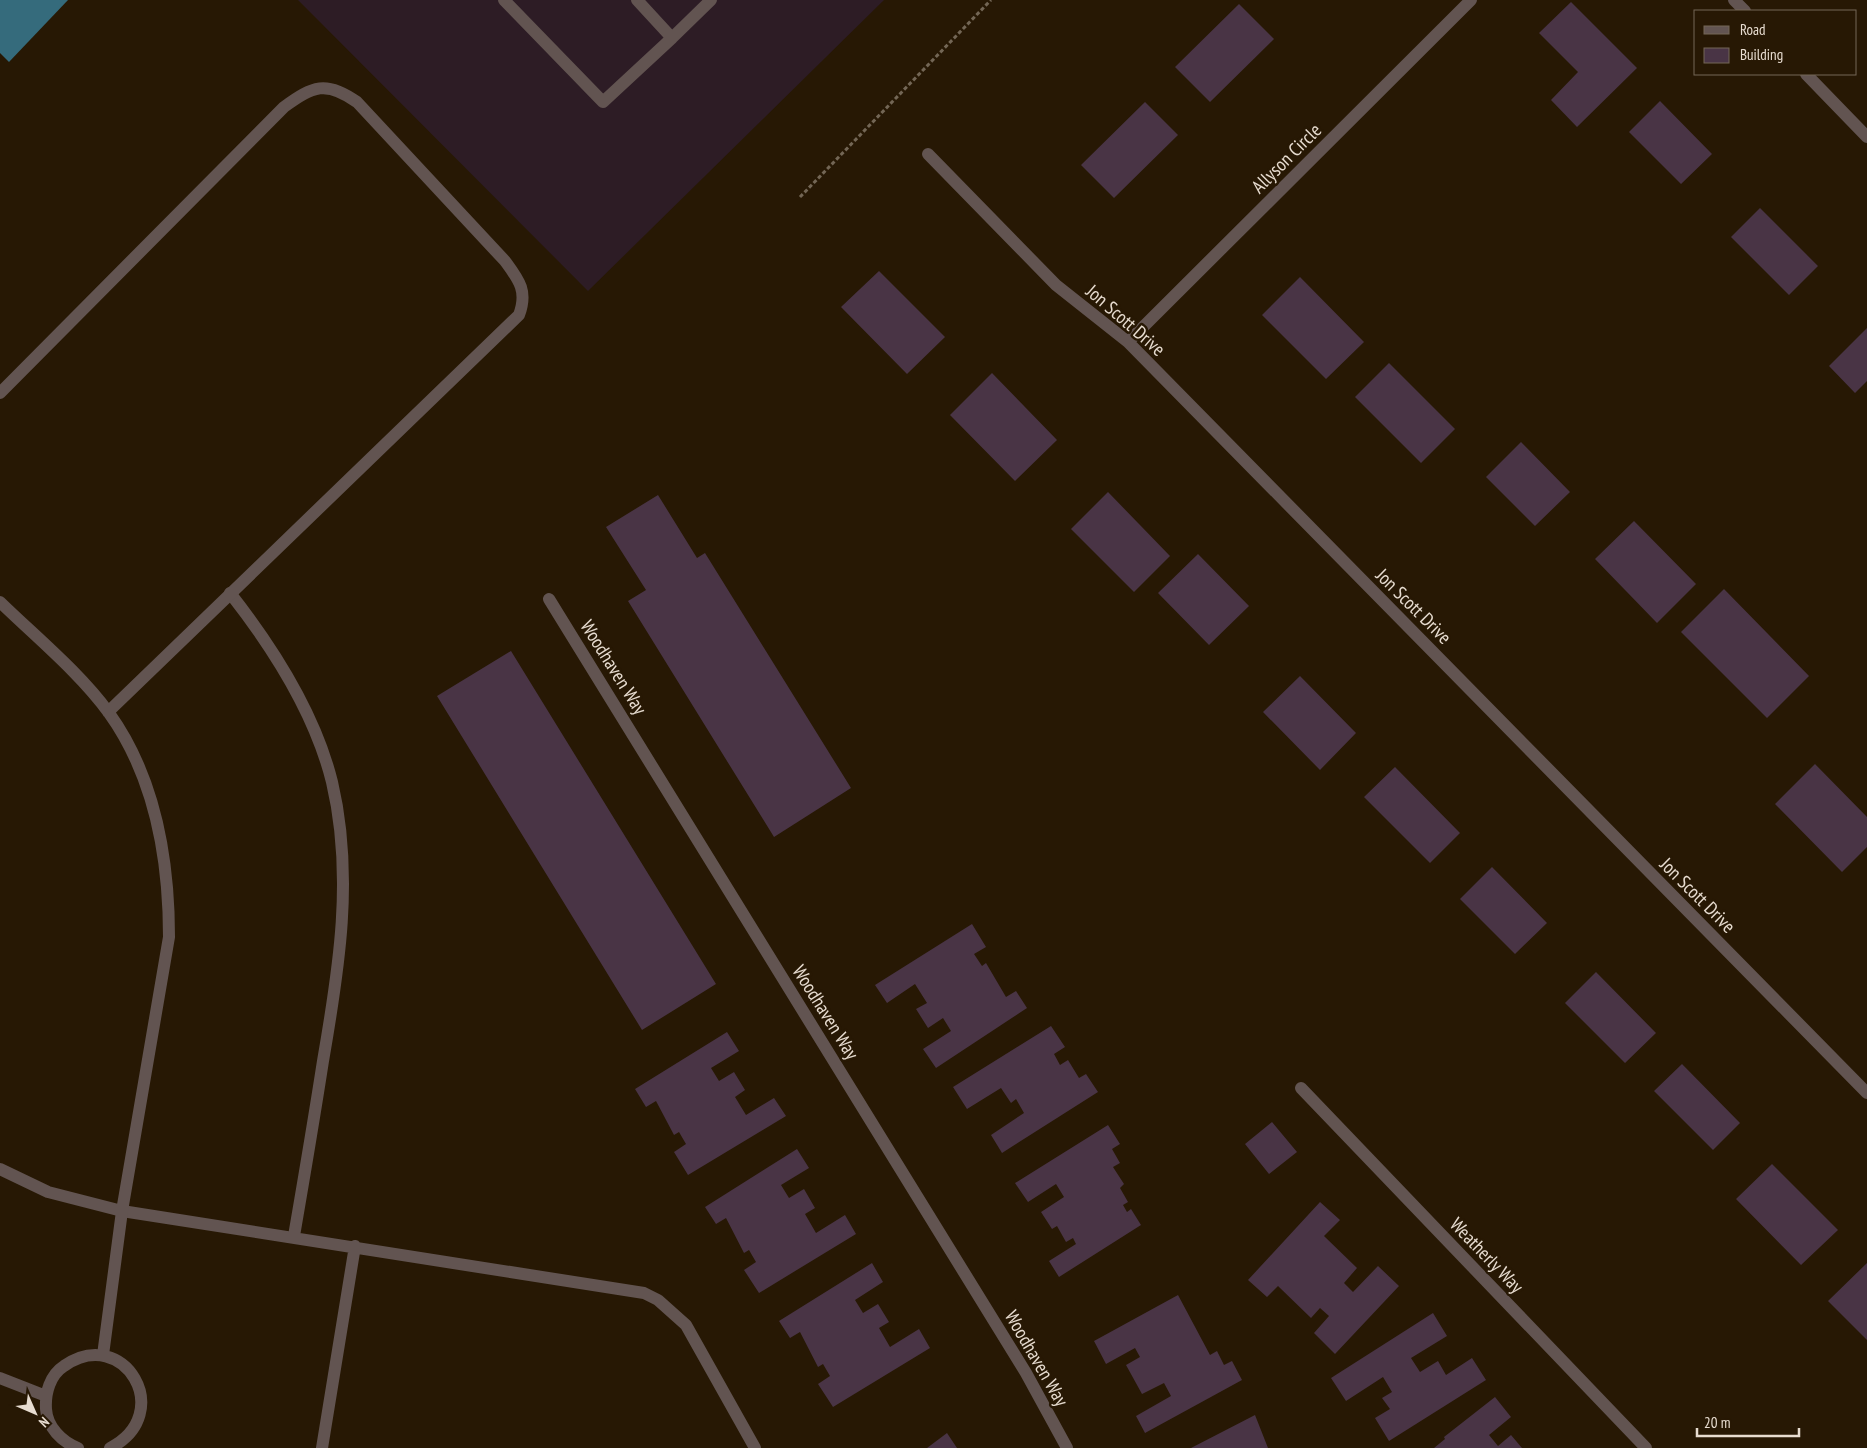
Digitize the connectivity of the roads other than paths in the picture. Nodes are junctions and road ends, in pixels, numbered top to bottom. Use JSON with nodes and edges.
{"nodes":[{"id":1,"x":504,"y":0,"type":"edge"},
{"id":2,"x":637,"y":0,"type":"edge"},
{"id":3,"x":711,"y":0,"type":"edge"},
{"id":4,"x":1471,"y":0,"type":"edge"},
{"id":5,"x":1734,"y":0,"type":"edge"},
{"id":6,"x":1744,"y":10,"type":"edge"},
{"id":7,"x":672,"y":38,"type":"junction"},
{"id":8,"x":1807,"y":75,"type":"edge"},
{"id":9,"x":1867,"y":137,"type":"edge"},
{"id":10,"x":928,"y":154,"type":"dead end"},
{"id":11,"x":1128,"y":342,"type":"junction"},
{"id":12,"x":0,"y":393,"type":"edge"},
{"id":13,"x":230,"y":594,"type":"junction"},
{"id":14,"x":549,"y":599,"type":"dead end"},
{"id":15,"x":0,"y":602,"type":"edge"},
{"id":16,"x":108,"y":712,"type":"junction"},
{"id":17,"x":1300,"y":1088,"type":"dead end"},
{"id":18,"x":1867,"y":1093,"type":"edge"},
{"id":19,"x":0,"y":1170,"type":"edge"},
{"id":20,"x":122,"y":1211,"type":"junction"},
{"id":21,"x":294,"y":1236,"type":"junction"},
{"id":22,"x":355,"y":1246,"type":"junction"},
{"id":23,"x":103,"y":1355,"type":"junction"},
{"id":24,"x":0,"y":1378,"type":"edge"},
{"id":25,"x":46,"y":1396,"type":"junction"},
{"id":26,"x":78,"y":1448,"type":"edge"},
{"id":27,"x":110,"y":1448,"type":"edge"},
{"id":28,"x":322,"y":1448,"type":"edge"},
{"id":29,"x":755,"y":1448,"type":"edge"},
{"id":30,"x":1067,"y":1448,"type":"edge"},
{"id":31,"x":1646,"y":1448,"type":"edge"}],
"edges":[{"from":1,"to":7,"type":"street"},
{"from":2,"to":7,"type":"street"},
{"from":3,"to":7,"type":"street"},
{"from":4,"to":11,"type":"street","name":"Allyson Circle"},
{"from":5,"to":6,"type":"street"},
{"from":8,"to":9,"type":"street"},
{"from":10,"to":11,"type":"street","name":"Jon Scott Drive"},
{"from":11,"to":18,"type":"street","name":"Jon Scott Drive"},
{"from":12,"to":13,"type":"street"},
{"from":13,"to":16,"type":"street"},
{"from":13,"to":21,"type":"street"},
{"from":14,"to":30,"type":"street","name":"Woodhaven Way"},
{"from":15,"to":16,"type":"street"},
{"from":16,"to":20,"type":"street"},
{"from":17,"to":31,"type":"street","name":"Weatherly Way"},
{"from":19,"to":20,"type":"street"},
{"from":20,"to":21,"type":"street"},
{"from":20,"to":23,"type":"street"},
{"from":21,"to":22,"type":"street"},
{"from":22,"to":28,"type":"street"},
{"from":22,"to":29,"type":"street"},
{"from":23,"to":25,"type":"street"},
{"from":23,"to":27,"type":"street"},
{"from":24,"to":25,"type":"street"},
{"from":25,"to":26,"type":"street"}]}
